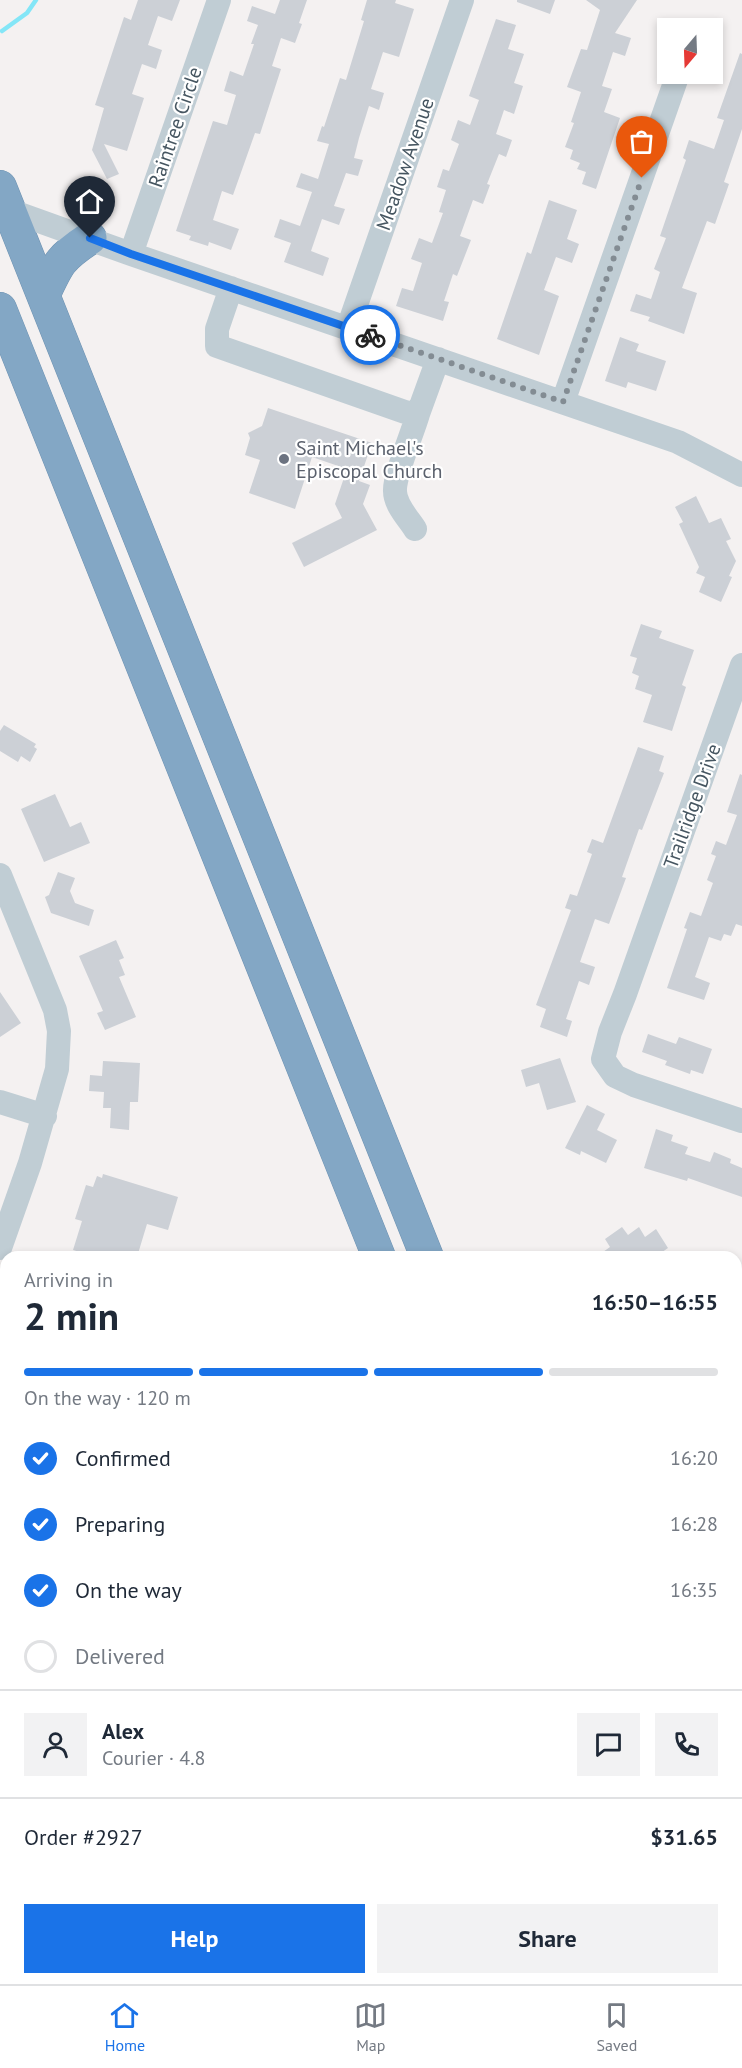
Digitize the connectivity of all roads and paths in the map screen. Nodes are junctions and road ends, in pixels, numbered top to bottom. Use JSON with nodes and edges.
{"nodes":[{"id":1,"x":219,"y":0,"type":"edge"},
{"id":2,"x":462,"y":0,"type":"edge"},
{"id":3,"x":674,"y":84,"type":"edge"},
{"id":4,"x":3,"y":201,"type":"edge"},
{"id":5,"x":90,"y":238,"type":"junction"},
{"id":6,"x":131,"y":254,"type":"junction"},
{"id":7,"x":231,"y":288,"type":"junction"},
{"id":8,"x":44,"y":294,"type":"junction"},
{"id":9,"x":0,"y":309,"type":"edge"},
{"id":10,"x":348,"y":328,"type":"junction"},
{"id":11,"x":438,"y":359,"type":"junction"},
{"id":12,"x":563,"y":402,"type":"junction"},
{"id":13,"x":418,"y":414,"type":"junction"},
{"id":14,"x":742,"y":475,"type":"edge"},
{"id":15,"x":415,"y":529,"type":"dead end"},
{"id":16,"x":742,"y":665,"type":"edge"},
{"id":17,"x":0,"y":875,"type":"edge"},
{"id":18,"x":0,"y":1102,"type":"edge"},
{"id":19,"x":45,"y":1116,"type":"junction"},
{"id":20,"x":742,"y":1121,"type":"edge"},
{"id":21,"x":0,"y":1248,"type":"edge"},
{"id":22,"x":377,"y":1251,"type":"edge"},
{"id":23,"x":425,"y":1251,"type":"edge"}],
"edges":[{"from":1,"to":6,"type":"street","name":"Raintree Circle"},
{"from":2,"to":10,"type":"street","name":"Meadow Avenue"},
{"from":3,"to":12,"type":"street"},
{"from":4,"to":5,"type":"street"},
{"from":4,"to":8,"type":"highway"},
{"from":5,"to":6,"type":"street"},
{"from":5,"to":8,"type":"highway"},
{"from":6,"to":7,"type":"street"},
{"from":7,"to":10,"type":"street"},
{"from":7,"to":13,"type":"street"},
{"from":8,"to":23,"type":"highway"},
{"from":9,"to":22,"type":"highway"},
{"from":10,"to":11,"type":"street"},
{"from":11,"to":12,"type":"street"},
{"from":11,"to":13,"type":"street"},
{"from":12,"to":14,"type":"street"},
{"from":13,"to":15,"type":"street"},
{"from":16,"to":20,"type":"street","name":"Trailridge Drive"},
{"from":17,"to":19,"type":"street"},
{"from":18,"to":19,"type":"street"},
{"from":19,"to":21,"type":"street"}]}
